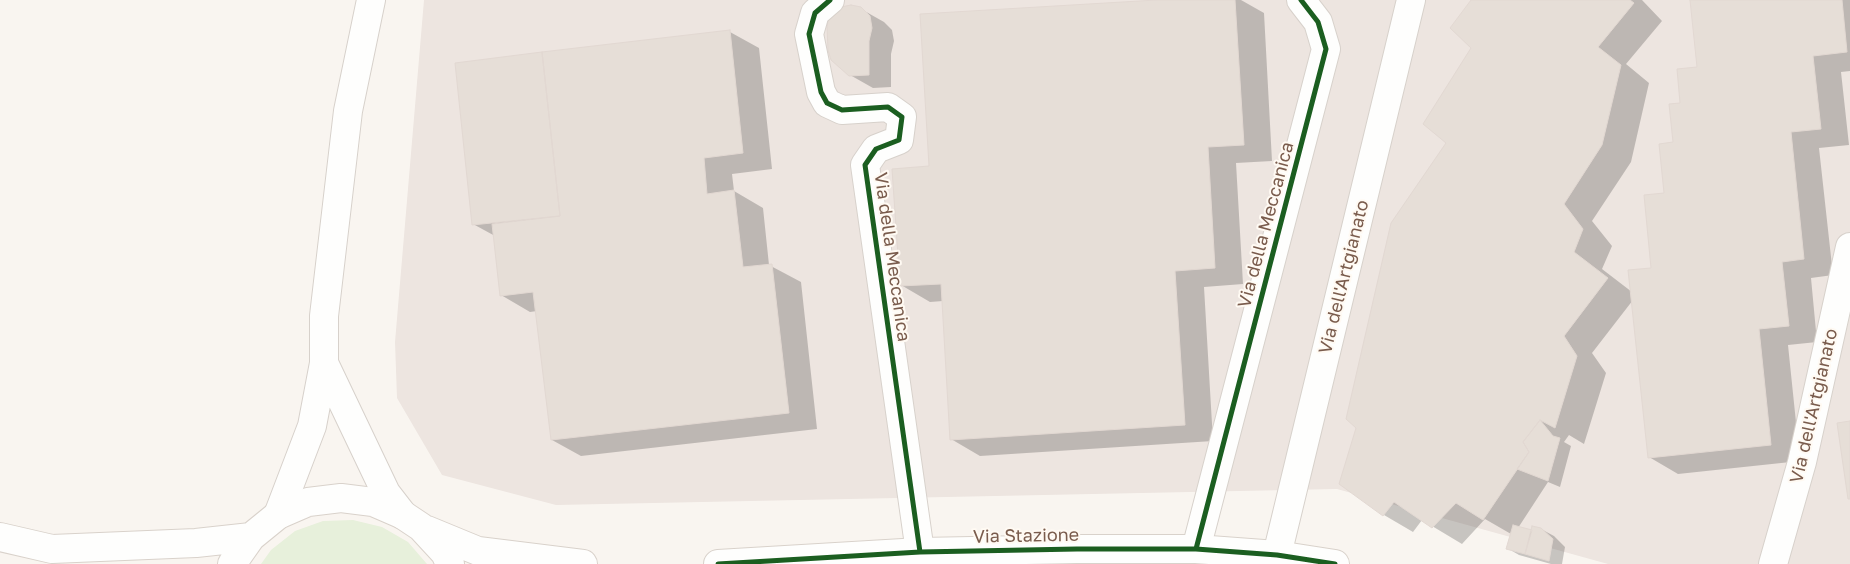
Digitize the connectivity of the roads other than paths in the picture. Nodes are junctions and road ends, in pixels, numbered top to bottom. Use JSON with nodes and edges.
{"nodes":[{"id":1,"x":371,"y":0,"type":"edge"},
{"id":2,"x":830,"y":0,"type":"edge"},
{"id":3,"x":1301,"y":0,"type":"edge"},
{"id":4,"x":1411,"y":0,"type":"edge"},
{"id":5,"x":1850,"y":247,"type":"edge"},
{"id":6,"x":324,"y":363,"type":"junction"},
{"id":7,"x":278,"y":515,"type":"junction"},
{"id":8,"x":412,"y":521,"type":"junction"},
{"id":9,"x":0,"y":537,"type":"edge"},
{"id":10,"x":251,"y":537,"type":"junction"},
{"id":11,"x":1196,"y":549,"type":"junction"},
{"id":12,"x":52,"y":550,"type":"junction"},
{"id":13,"x":920,"y":552,"type":"junction"},
{"id":14,"x":1277,"y":554,"type":"junction"},
{"id":15,"x":78,"y":564,"type":"edge"},
{"id":16,"x":232,"y":564,"type":"edge"},
{"id":17,"x":450,"y":564,"type":"edge"},
{"id":18,"x":583,"y":564,"type":"edge"},
{"id":19,"x":718,"y":564,"type":"edge"},
{"id":20,"x":1335,"y":564,"type":"edge"},
{"id":21,"x":1773,"y":564,"type":"edge"}],
"edges":[{"from":1,"to":6,"type":"street"},
{"from":2,"to":13,"type":"street","name":"Via della Meccanica"},
{"from":3,"to":11,"type":"street","name":"Via della Meccanica"},
{"from":4,"to":14,"type":"street","name":"Via dell'Artgianato"},
{"from":5,"to":21,"type":"street","name":"Via dell'Artgianato"},
{"from":6,"to":7,"type":"street"},
{"from":6,"to":8,"type":"street"},
{"from":7,"to":8,"type":"street"},
{"from":7,"to":10,"type":"street"},
{"from":8,"to":17,"type":"street"},
{"from":8,"to":18,"type":"street"},
{"from":9,"to":12,"type":"street"},
{"from":10,"to":12,"type":"street"},
{"from":10,"to":16,"type":"street"},
{"from":11,"to":13,"type":"street","name":"Via Stazione"},
{"from":11,"to":14,"type":"street","name":"Via Stazione"},
{"from":12,"to":15,"type":"street"},
{"from":13,"to":19,"type":"street","name":"Via Stazione"},
{"from":14,"to":20,"type":"street","name":"Via Stazione"}]}
